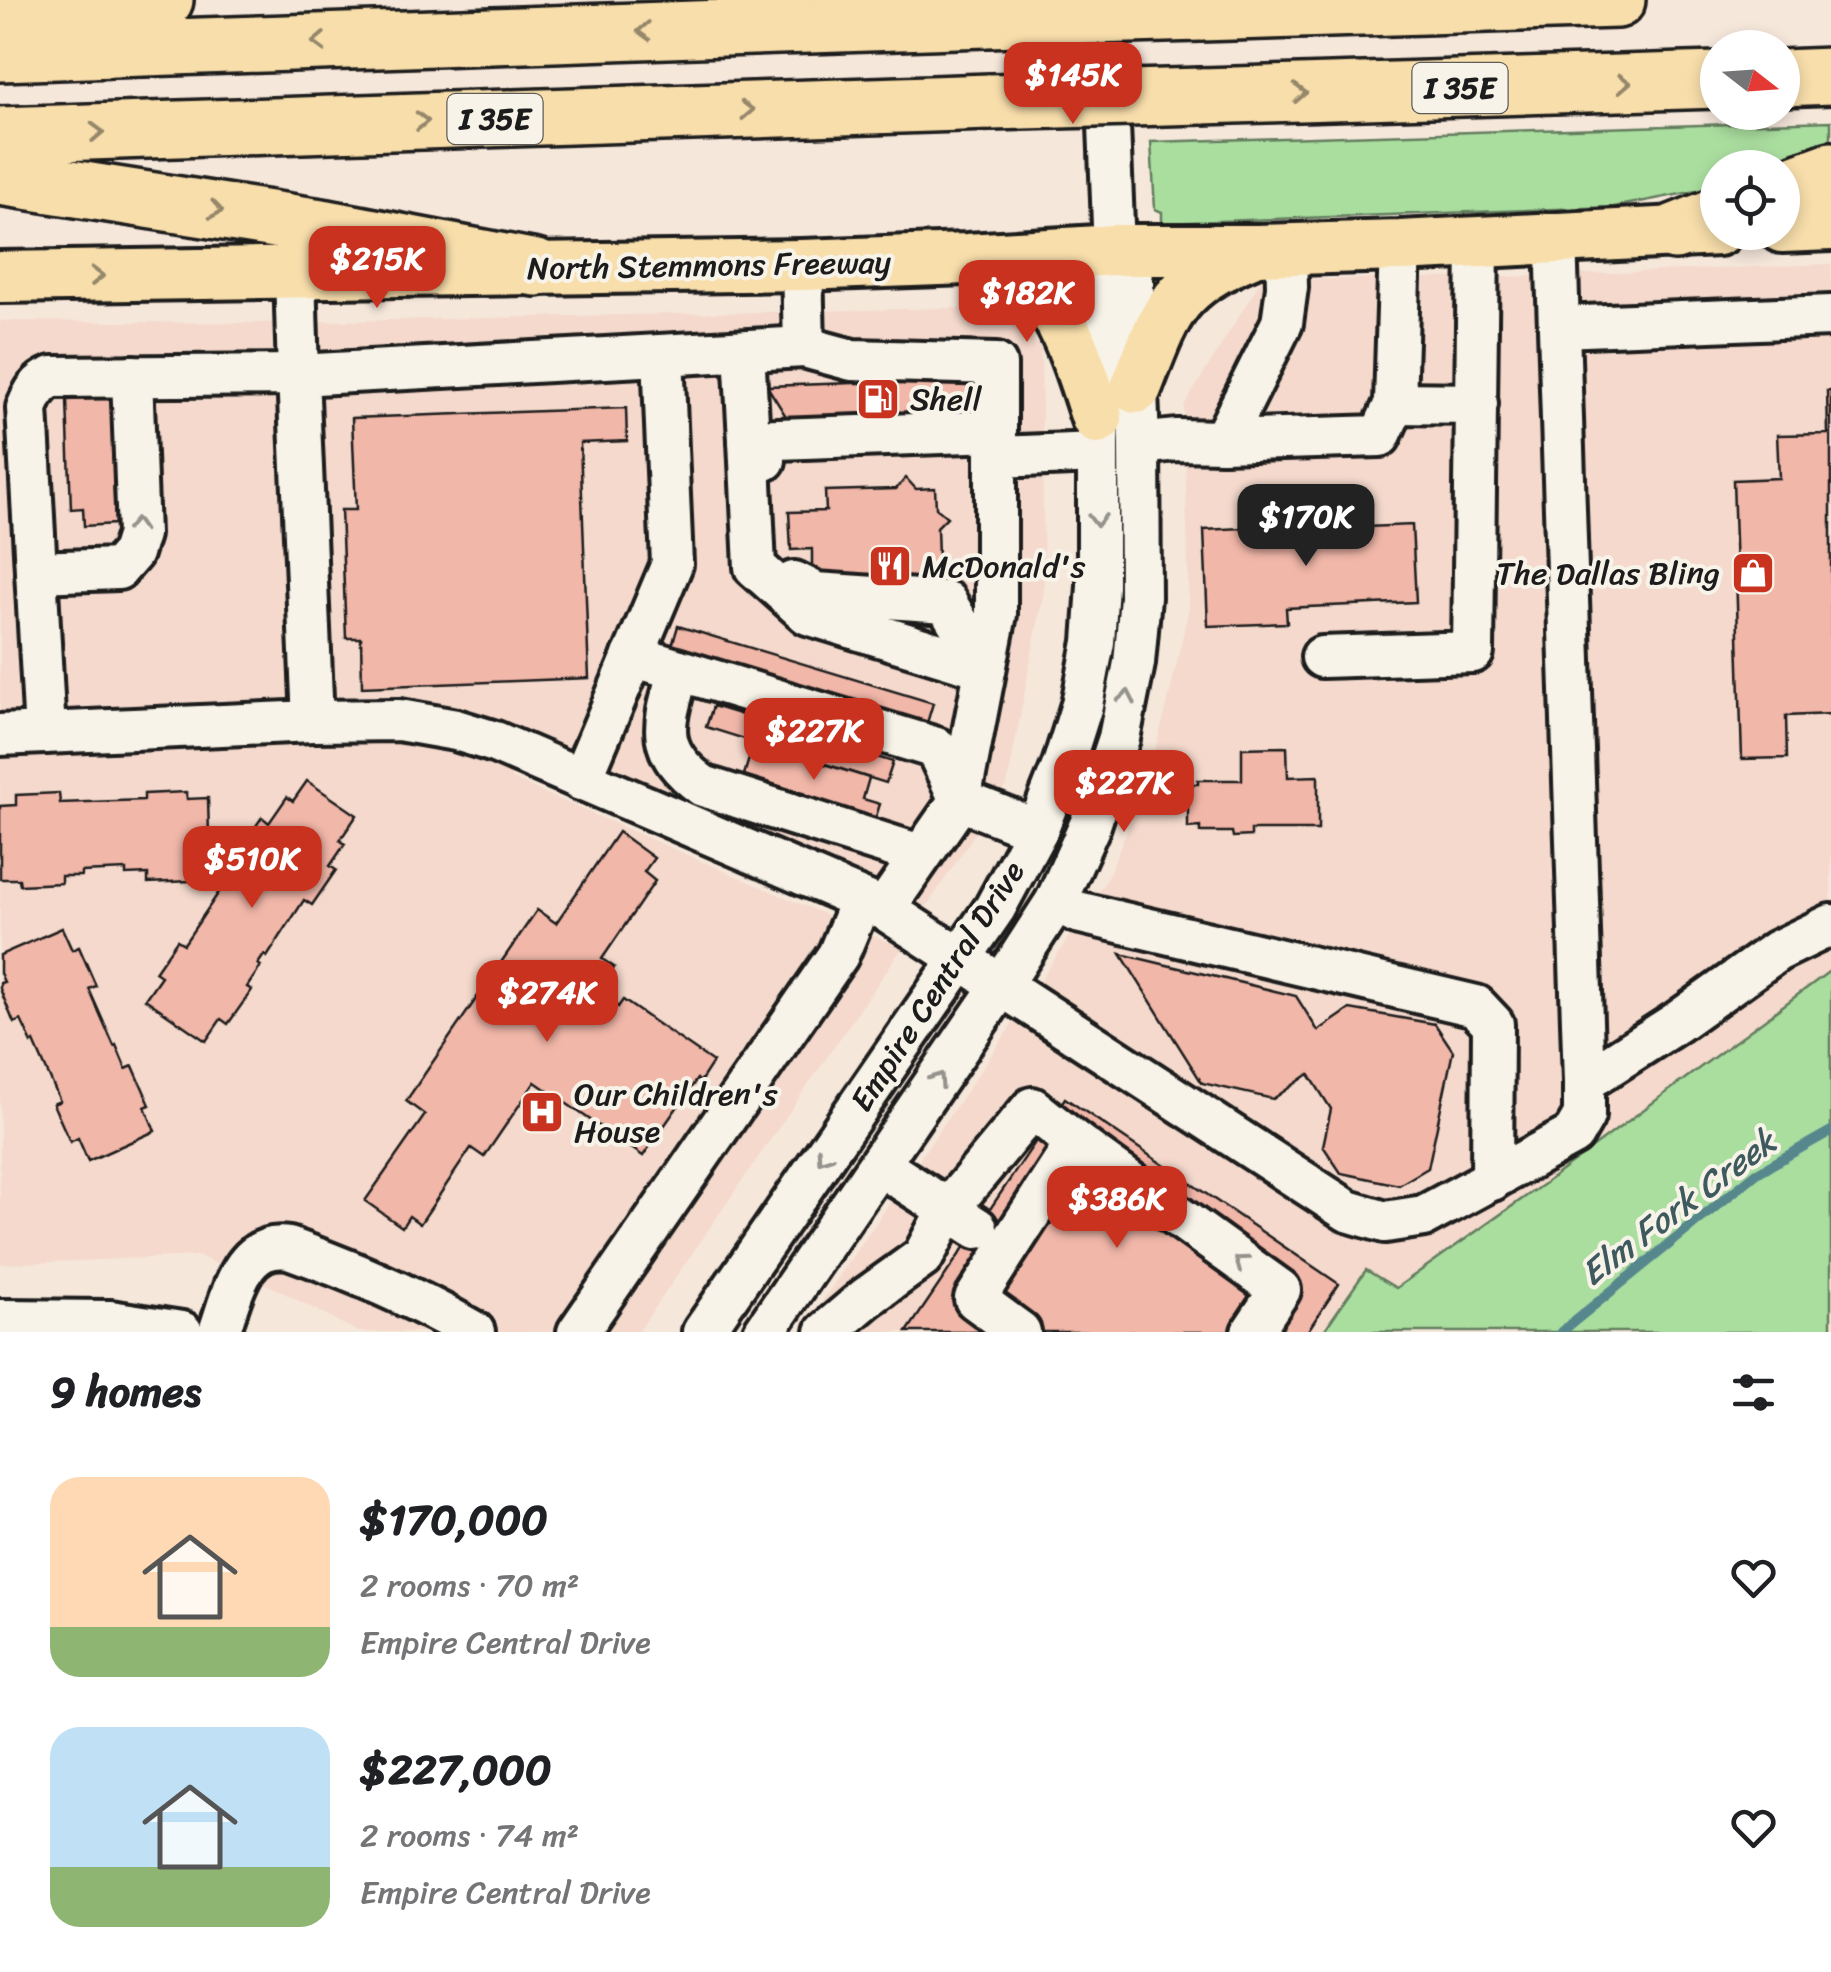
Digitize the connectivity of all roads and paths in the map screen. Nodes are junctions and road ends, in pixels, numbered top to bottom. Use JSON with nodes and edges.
{"nodes":[{"id":1,"x":165,"y":0,"type":"edge"},
{"id":2,"x":1104,"y":0,"type":"edge"},
{"id":3,"x":1617,"y":0,"type":"edge"},
{"id":4,"x":0,"y":17,"type":"edge"},
{"id":5,"x":0,"y":53,"type":"edge"},
{"id":6,"x":1831,"y":76,"type":"edge"},
{"id":7,"x":1800,"y":77,"type":"edge"},
{"id":8,"x":1700,"y":81,"type":"edge"},
{"id":9,"x":0,"y":135,"type":"edge"},
{"id":10,"x":1831,"y":170,"type":"edge"},
{"id":11,"x":0,"y":177,"type":"edge"},
{"id":12,"x":1800,"y":181,"type":"edge"},
{"id":13,"x":1700,"y":225,"type":"edge"},
{"id":14,"x":1831,"y":226,"type":"edge"},
{"id":15,"x":1800,"y":227,"type":"edge"},
{"id":16,"x":1556,"y":238,"type":"junction"},
{"id":17,"x":1478,"y":242,"type":"junction"},
{"id":18,"x":1114,"y":250,"type":"junction"},
{"id":19,"x":967,"y":260,"type":"junction"},
{"id":20,"x":1276,"y":262,"type":"junction"},
{"id":21,"x":802,"y":264,"type":"junction"},
{"id":22,"x":1400,"y":265,"type":"junction"},
{"id":23,"x":536,"y":268,"type":"junction"},
{"id":24,"x":295,"y":273,"type":"junction"},
{"id":25,"x":0,"y":278,"type":"edge"},
{"id":26,"x":1831,"y":316,"type":"edge"},
{"id":27,"x":1560,"y":327,"type":"junction"},
{"id":28,"x":804,"y":347,"type":"junction"},
{"id":29,"x":744,"y":350,"type":"junction"},
{"id":30,"x":663,"y":355,"type":"junction"},
{"id":31,"x":298,"y":374,"type":"junction"},
{"id":32,"x":132,"y":376,"type":"junction"},
{"id":33,"x":1136,"y":388,"type":"junction"},
{"id":34,"x":1395,"y":404,"type":"junction"},
{"id":35,"x":1477,"y":404,"type":"junction"},
{"id":36,"x":1097,"y":435,"type":"junction"},
{"id":37,"x":749,"y":440,"type":"junction"},
{"id":38,"x":1223,"y":442,"type":"junction"},
{"id":39,"x":996,"y":443,"type":"junction"},
{"id":40,"x":1139,"y":444,"type":"junction"},
{"id":41,"x":36,"y":572,"type":"junction"},
{"id":42,"x":633,"y":656,"type":"junction"},
{"id":43,"x":1322,"y":657,"type":"dead end"},
{"id":44,"x":985,"y":668,"type":"junction"},
{"id":45,"x":678,"y":670,"type":"junction"},
{"id":46,"x":313,"y":721,"type":"junction"},
{"id":47,"x":45,"y":732,"type":"junction"},
{"id":48,"x":0,"y":734,"type":"edge"},
{"id":49,"x":580,"y":780,"type":"junction"},
{"id":50,"x":960,"y":800,"type":"junction"},
{"id":51,"x":1037,"y":830,"type":"junction"},
{"id":52,"x":920,"y":854,"type":"junction"},
{"id":53,"x":1056,"y":900,"type":"junction"},
{"id":54,"x":873,"y":905,"type":"junction"},
{"id":55,"x":1831,"y":925,"type":"edge"},
{"id":56,"x":960,"y":958,"type":"junction"},
{"id":57,"x":1001,"y":986,"type":"junction"},
{"id":58,"x":1584,"y":1082,"type":"junction"},
{"id":59,"x":1076,"y":1143,"type":"junction"},
{"id":60,"x":879,"y":1164,"type":"junction"},
{"id":61,"x":1492,"y":1180,"type":"junction"},
{"id":62,"x":963,"y":1218,"type":"junction"},
{"id":63,"x":0,"y":1320,"type":"edge"},
{"id":64,"x":182,"y":1332,"type":"edge"},
{"id":65,"x":219,"y":1332,"type":"edge"},
{"id":66,"x":474,"y":1332,"type":"edge"},
{"id":67,"x":578,"y":1332,"type":"edge"},
{"id":68,"x":703,"y":1332,"type":"edge"},
{"id":69,"x":764,"y":1332,"type":"edge"},
{"id":70,"x":826,"y":1332,"type":"edge"},
{"id":71,"x":1020,"y":1332,"type":"edge"},
{"id":72,"x":1252,"y":1332,"type":"edge"}],
"edges":[{"from":1,"to":4,"type":"highway"},
{"from":2,"to":18,"type":"street","name":"Empire Central Drive"},
{"from":3,"to":5,"type":"highway","one_way":true,"bridge":true},
{"from":6,"to":7,"type":"highway"},
{"from":9,"to":8,"type":"highway","number":"I 35E","one_way":true,"bridge":true},
{"from":10,"to":12,"type":"highway"},
{"from":11,"to":23,"type":"highway","one_way":true},
{"from":13,"to":16,"type":"main road","name":"North Stemmons Freeway"},
{"from":14,"to":15,"type":"main road"},
{"from":16,"to":17,"type":"main road","name":"North Stemmons Freeway"},
{"from":16,"to":27,"type":"street"},
{"from":17,"to":22,"type":"main road","name":"North Stemmons Freeway"},
{"from":17,"to":35,"type":"street"},
{"from":18,"to":19,"type":"main road","name":"North Stemmons Freeway"},
{"from":18,"to":20,"type":"main road","name":"North Stemmons Freeway"},
{"from":18,"to":33,"type":"street","name":"Empire Central Drive"},
{"from":18,"to":36,"type":"street","name":"Empire Central Drive"},
{"from":19,"to":21,"type":"main road","name":"North Stemmons Freeway"},
{"from":19,"to":36,"type":"main road"},
{"from":20,"to":22,"type":"main road","name":"North Stemmons Freeway"},
{"from":20,"to":33,"type":"main road"},
{"from":20,"to":38,"type":"street"},
{"from":21,"to":23,"type":"main road","name":"North Stemmons Freeway"},
{"from":21,"to":28,"type":"street"},
{"from":22,"to":34,"type":"street"},
{"from":23,"to":24,"type":"main road","name":"North Stemmons Freeway"},
{"from":25,"to":24,"type":"main road","name":"North Stemmons Freeway","one_way":true},
{"from":24,"to":31,"type":"street"},
{"from":26,"to":27,"type":"street"},
{"from":27,"to":58,"type":"street"},
{"from":28,"to":29,"type":"street"},
{"from":28,"to":39,"type":"street"},
{"from":29,"to":30,"type":"street"},
{"from":29,"to":37,"type":"street"},
{"from":30,"to":31,"type":"street"},
{"from":30,"to":42,"type":"street"},
{"from":31,"to":32,"type":"street"},
{"from":31,"to":46,"type":"street"},
{"from":41,"to":32,"type":"street","one_way":true},
{"from":32,"to":41,"type":"street"},
{"from":33,"to":40,"type":"street","name":"Empire Central Drive"},
{"from":34,"to":35,"type":"street"},
{"from":34,"to":38,"type":"street"},
{"from":35,"to":43,"type":"street"},
{"from":36,"to":39,"type":"street"},
{"from":36,"to":51,"type":"street","name":"Empire Central Drive","one_way":true},
{"from":37,"to":39,"type":"street"},
{"from":37,"to":44,"type":"street"},
{"from":38,"to":40,"type":"street"},
{"from":39,"to":44,"type":"street"},
{"from":53,"to":40,"type":"street","name":"Empire Central Drive","one_way":true},
{"from":41,"to":47,"type":"street"},
{"from":42,"to":45,"type":"street"},
{"from":42,"to":49,"type":"street"},
{"from":44,"to":50,"type":"street"},
{"from":45,"to":50,"type":"street"},
{"from":45,"to":52,"type":"street"},
{"from":46,"to":47,"type":"street"},
{"from":46,"to":49,"type":"street"},
{"from":47,"to":48,"type":"street"},
{"from":49,"to":54,"type":"street"},
{"from":50,"to":51,"type":"street"},
{"from":50,"to":52,"type":"street"},
{"from":51,"to":56,"type":"street","name":"Empire Central Drive"},
{"from":52,"to":54,"type":"street"},
{"from":53,"to":57,"type":"street","name":"Empire Central Drive"},
{"from":53,"to":61,"type":"street"},
{"from":54,"to":56,"type":"street"},
{"from":54,"to":67,"type":"street"},
{"from":55,"to":58,"type":"street"},
{"from":56,"to":57,"type":"street"},
{"from":56,"to":68,"type":"street","name":"Empire Central Drive","one_way":true},
{"from":60,"to":57,"type":"street","name":"Empire Central Drive","one_way":true},
{"from":57,"to":61,"type":"street"},
{"from":58,"to":61,"type":"street"},
{"from":59,"to":62,"type":"street"},
{"from":59,"to":71,"type":"street"},
{"from":72,"to":59,"type":"street","one_way":true},
{"from":60,"to":62,"type":"street"},
{"from":60,"to":69,"type":"street","name":"Empire Central Drive"},
{"from":62,"to":70,"type":"street"},
{"from":63,"to":64,"type":"street"},
{"from":65,"to":66,"type":"street"}]}
